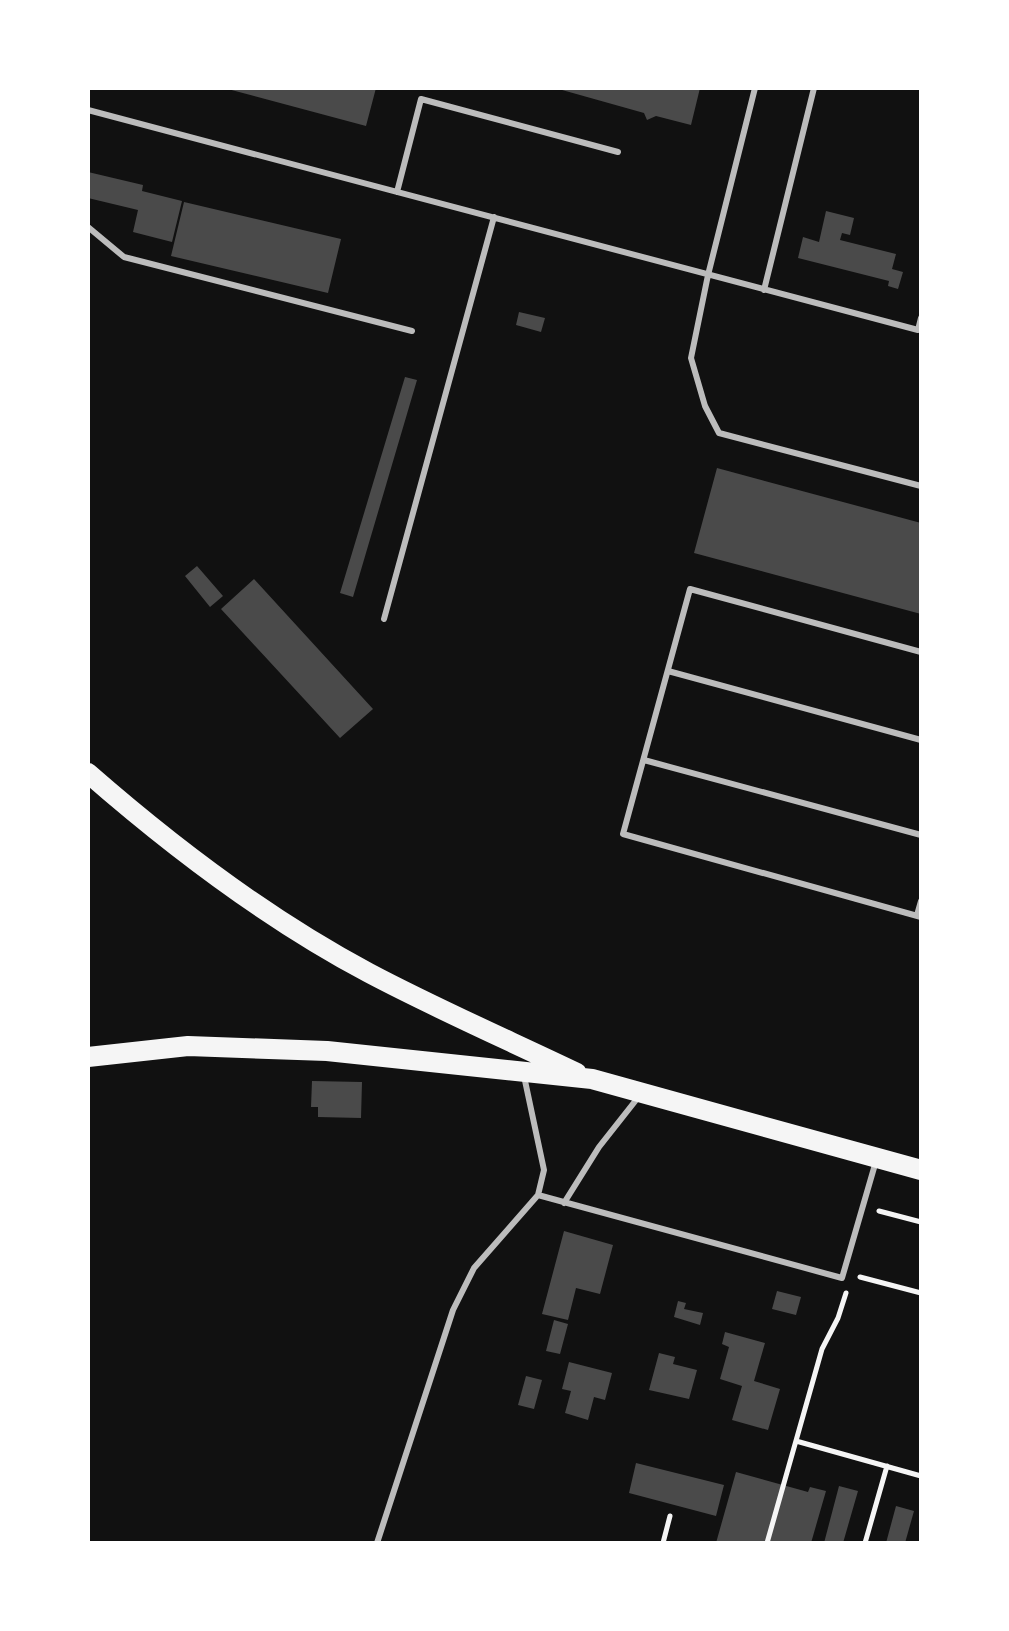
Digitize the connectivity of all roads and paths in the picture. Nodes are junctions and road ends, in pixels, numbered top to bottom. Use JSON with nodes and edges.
{"nodes":[{"id":1,"x":755,"y":88,"type":"edge"},
{"id":2,"x":814,"y":88,"type":"edge"},
{"id":3,"x":88,"y":110,"type":"edge"},
{"id":4,"x":618,"y":152,"type":"dead end"},
{"id":5,"x":397,"y":192,"type":"junction"},
{"id":6,"x":494,"y":217,"type":"junction"},
{"id":7,"x":88,"y":227,"type":"edge"},
{"id":8,"x":708,"y":275,"type":"junction"},
{"id":9,"x":764,"y":290,"type":"junction"},
{"id":10,"x":921,"y":318,"type":"edge"},
{"id":11,"x":412,"y":331,"type":"dead end"},
{"id":12,"x":921,"y":486,"type":"edge"},
{"id":13,"x":384,"y":619,"type":"dead end"},
{"id":14,"x":921,"y":652,"type":"edge"},
{"id":15,"x":668,"y":671,"type":"junction"},
{"id":16,"x":921,"y":740,"type":"edge"},
{"id":17,"x":644,"y":760,"type":"junction"},
{"id":18,"x":88,"y":773,"type":"edge"},
{"id":19,"x":921,"y":835,"type":"edge"},
{"id":20,"x":921,"y":901,"type":"edge"},
{"id":21,"x":919,"y":916,"type":"edge"},
{"id":22,"x":88,"y":1057,"type":"edge"},
{"id":23,"x":524,"y":1072,"type":"junction"},
{"id":24,"x":592,"y":1079,"type":"junction"},
{"id":25,"x":642,"y":1093,"type":"junction"},
{"id":26,"x":877,"y":1158,"type":"junction"},
{"id":27,"x":921,"y":1170,"type":"edge"},
{"id":28,"x":538,"y":1195,"type":"junction"},
{"id":29,"x":564,"y":1203,"type":"junction"},
{"id":30,"x":863,"y":1207,"type":"junction"},
{"id":31,"x":921,"y":1222,"type":"edge"},
{"id":32,"x":847,"y":1274,"type":"junction"},
{"id":33,"x":921,"y":1293,"type":"edge"},
{"id":34,"x":796,"y":1441,"type":"junction"},
{"id":35,"x":887,"y":1466,"type":"junction"},
{"id":36,"x":921,"y":1476,"type":"edge"},
{"id":37,"x":670,"y":1516,"type":"dead end"},
{"id":38,"x":377,"y":1543,"type":"edge"},
{"id":39,"x":663,"y":1543,"type":"edge"},
{"id":40,"x":767,"y":1543,"type":"edge"},
{"id":41,"x":865,"y":1543,"type":"edge"}],
"edges":[{"from":1,"to":8,"type":"lane"},
{"from":2,"to":9,"type":"lane"},
{"from":3,"to":5,"type":"lane"},
{"from":4,"to":5,"type":"lane"},
{"from":5,"to":6,"type":"lane"},
{"from":6,"to":8,"type":"lane"},
{"from":6,"to":13,"type":"lane"},
{"from":7,"to":11,"type":"lane"},
{"from":8,"to":9,"type":"lane"},
{"from":8,"to":12,"type":"lane"},
{"from":9,"to":10,"type":"lane"},
{"from":14,"to":15,"type":"lane"},
{"from":15,"to":16,"type":"lane"},
{"from":15,"to":17,"type":"lane"},
{"from":17,"to":19,"type":"lane"},
{"from":17,"to":21,"type":"lane"},
{"from":18,"to":24,"type":"main road"},
{"from":20,"to":21,"type":"lane"},
{"from":22,"to":23,"type":"main road"},
{"from":23,"to":24,"type":"main road"},
{"from":23,"to":28,"type":"lane"},
{"from":24,"to":25,"type":"main road"},
{"from":25,"to":26,"type":"main road"},
{"from":25,"to":29,"type":"lane"},
{"from":26,"to":27,"type":"main road"},
{"from":26,"to":30,"type":"lane"},
{"from":28,"to":29,"type":"lane"},
{"from":28,"to":38,"type":"lane"},
{"from":29,"to":32,"type":"lane"},
{"from":30,"to":31,"type":"path"},
{"from":30,"to":32,"type":"lane"},
{"from":32,"to":33,"type":"path"},
{"from":32,"to":34,"type":"path"},
{"from":34,"to":35,"type":"path"},
{"from":34,"to":40,"type":"path"},
{"from":35,"to":36,"type":"path"},
{"from":35,"to":41,"type":"path"},
{"from":37,"to":39,"type":"path"}]}
